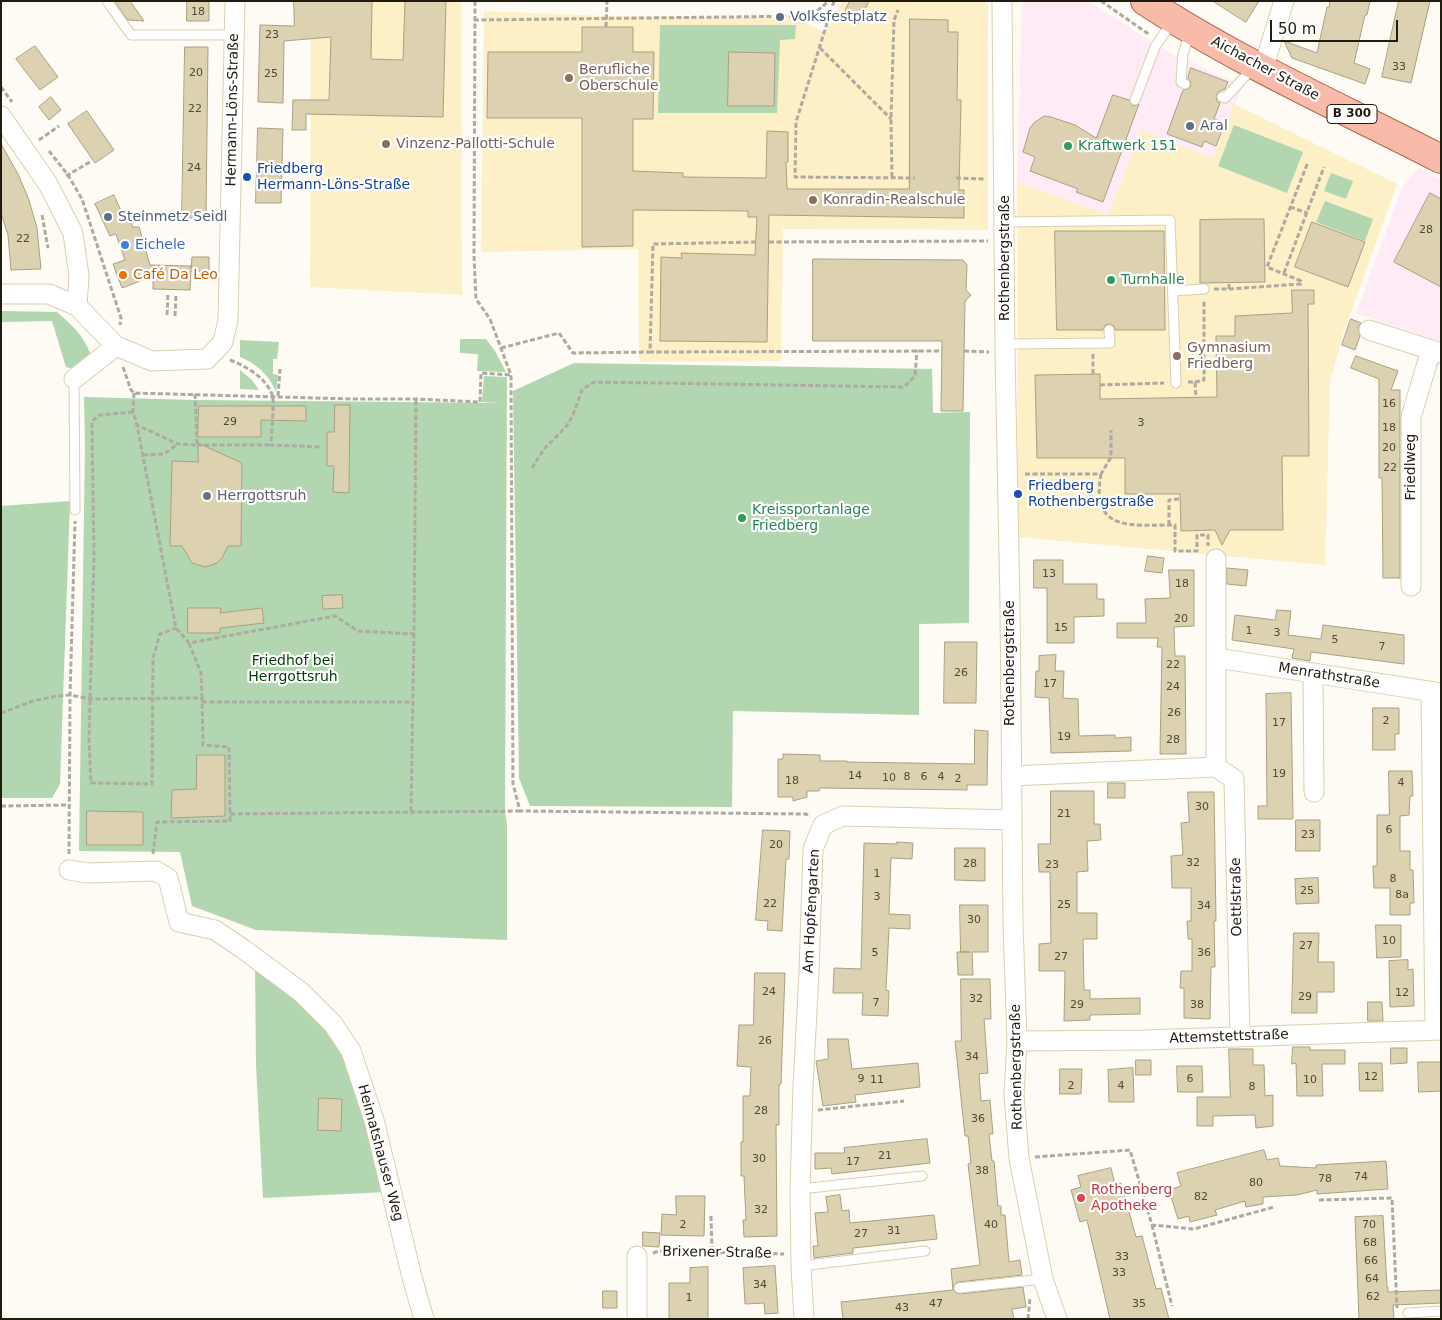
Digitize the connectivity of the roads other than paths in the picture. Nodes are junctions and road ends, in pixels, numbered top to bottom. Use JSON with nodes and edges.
{"nodes":[{"id":1,"x":107,"y":1,"type":"edge"},
{"id":2,"x":235,"y":1,"type":"edge"},
{"id":3,"x":1002,"y":1,"type":"edge"},
{"id":4,"x":1145,"y":1,"type":"edge"},
{"id":5,"x":1284,"y":1,"type":"edge"},
{"id":6,"x":1182,"y":25,"type":"junction"},
{"id":7,"x":235,"y":35,"type":"junction"},
{"id":8,"x":1260,"y":67,"type":"junction"},
{"id":9,"x":1185,"y":84,"type":"dead end"},
{"id":10,"x":1222,"y":97,"type":"dead end"},
{"id":11,"x":1135,"y":100,"type":"dead end"},
{"id":12,"x":1,"y":116,"type":"edge"},
{"id":13,"x":1441,"y":159,"type":"edge"},
{"id":14,"x":1005,"y":231,"type":"junction"},
{"id":15,"x":1204,"y":289,"type":"road end"},
{"id":16,"x":1173,"y":291,"type":"junction"},
{"id":17,"x":1,"y":294,"type":"edge"},
{"id":18,"x":77,"y":306,"type":"junction"},
{"id":19,"x":1109,"y":330,"type":"dead end"},
{"id":20,"x":1369,"y":330,"type":"dead end"},
{"id":21,"x":116,"y":346,"type":"junction"},
{"id":22,"x":1005,"y":348,"type":"junction"},
{"id":23,"x":1436,"y":352,"type":"edge"},
{"id":24,"x":74,"y":379,"type":"joint"},
{"id":25,"x":1176,"y":382,"type":"dead end"},
{"id":26,"x":75,"y":510,"type":"road end"},
{"id":27,"x":1216,"y":559,"type":"dead end"},
{"id":28,"x":1411,"y":586,"type":"dead end"},
{"id":29,"x":1217,"y":658,"type":"junction"},
{"id":30,"x":1312,"y":674,"type":"junction"},
{"id":31,"x":1436,"y":692,"type":"edge"},
{"id":32,"x":1216,"y":767,"type":"junction"},
{"id":33,"x":1011,"y":776,"type":"junction"},
{"id":34,"x":1314,"y":792,"type":"dead end"},
{"id":35,"x":1012,"y":820,"type":"junction"},
{"id":36,"x":69,"y":870,"type":"road end"},
{"id":37,"x":1438,"y":1030,"type":"edge"},
{"id":38,"x":1240,"y":1036,"type":"junction"},
{"id":39,"x":1017,"y":1041,"type":"junction"},
{"id":40,"x":922,"y":1176,"type":"dead end"},
{"id":41,"x":800,"y":1188,"type":"junction"},
{"id":42,"x":925,"y":1251,"type":"dead end"},
{"id":43,"x":637,"y":1256,"type":"road end"},
{"id":44,"x":800,"y":1260,"type":"junction"},
{"id":45,"x":1034,"y":1280,"type":"junction"},
{"id":46,"x":959,"y":1288,"type":"dead end"},
{"id":47,"x":1441,"y":1311,"type":"edge"},
{"id":48,"x":1408,"y":1313,"type":"dead end"},
{"id":49,"x":424,"y":1319,"type":"edge"},
{"id":50,"x":637,"y":1319,"type":"edge"},
{"id":51,"x":804,"y":1319,"type":"edge"},
{"id":52,"x":1057,"y":1319,"type":"edge"}],
"edges":[{"from":1,"to":7,"type":"lane"},
{"from":2,"to":7,"type":"street","name":"Hermann-Löns-Straße"},
{"from":3,"to":14,"type":"street","name":"Rothenbergstraße"},
{"from":4,"to":6,"type":"main road","name":"Aichacher Straße","number":"B 300"},
{"from":5,"to":8,"type":"street"},
{"from":6,"to":8,"type":"main road","name":"Aichacher Straße","number":"B 300"},
{"from":6,"to":9,"type":"lane"},
{"from":6,"to":11,"type":"lane"},
{"from":7,"to":21,"type":"street","name":"Hermann-Löns-Straße"},
{"from":8,"to":10,"type":"lane"},
{"from":8,"to":13,"type":"main road","name":"Aichacher Straße","number":"B 300"},
{"from":12,"to":18,"type":"street"},
{"from":14,"to":16,"type":"lane"},
{"from":14,"to":22,"type":"street","name":"Rothenbergstraße"},
{"from":15,"to":16,"type":"lane"},
{"from":16,"to":25,"type":"lane"},
{"from":17,"to":18,"type":"street"},
{"from":18,"to":21,"type":"street"},
{"from":19,"to":22,"type":"lane"},
{"from":20,"to":23,"type":"street","name":"Friedlweg"},
{"from":21,"to":24,"type":"street"},
{"from":22,"to":33,"type":"street","name":"Rothenbergstraße"},
{"from":23,"to":28,"type":"street","name":"Friedlweg"},
{"from":24,"to":26,"type":"lane"},
{"from":27,"to":29,"type":"street"},
{"from":29,"to":30,"type":"street","name":"Menrathstraße"},
{"from":29,"to":32,"type":"street"},
{"from":30,"to":31,"type":"street","name":"Menrathstraße"},
{"from":30,"to":34,"type":"street"},
{"from":31,"to":37,"type":"street"},
{"from":32,"to":33,"type":"street"},
{"from":32,"to":38,"type":"street","name":"Oettlstraße"},
{"from":33,"to":35,"type":"street","name":"Rothenbergstraße"},
{"from":35,"to":39,"type":"street","name":"Rothenbergstraße"},
{"from":35,"to":41,"type":"street","name":"Am Hopfengarten"},
{"from":36,"to":49,"type":"street","name":"Heimatshauser Weg"},
{"from":37,"to":38,"type":"street","name":"Attemstettstraße"},
{"from":38,"to":39,"type":"street","name":"Attemstettstraße"},
{"from":39,"to":45,"type":"street","name":"Rothenbergstraße"},
{"from":40,"to":41,"type":"lane"},
{"from":41,"to":44,"type":"street","name":"Am Hopfengarten"},
{"from":42,"to":44,"type":"lane"},
{"from":43,"to":50,"type":"street"},
{"from":44,"to":51,"type":"street","name":"Am Hopfengarten"},
{"from":45,"to":46,"type":"lane"},
{"from":45,"to":52,"type":"street","name":"Rothenbergstraße"},
{"from":47,"to":48,"type":"lane"}]}
